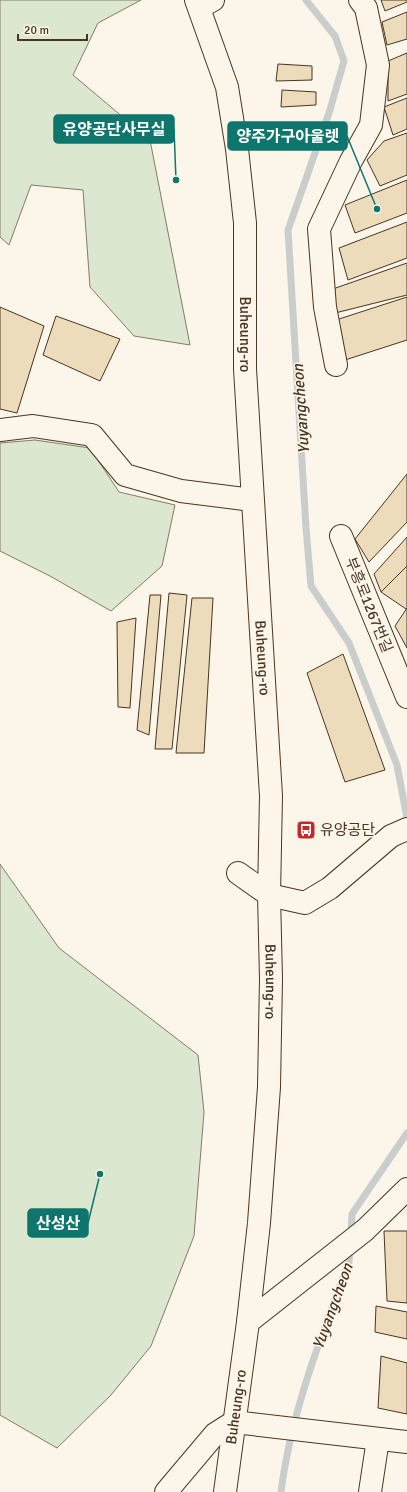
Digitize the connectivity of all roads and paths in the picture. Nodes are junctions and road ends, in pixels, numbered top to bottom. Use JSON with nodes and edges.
{"nodes":[{"id":1,"x":360,"y":0,"type":"edge"},
{"id":2,"x":203,"y":2,"type":"edge"},
{"id":3,"x":336,"y":365,"type":"dead end"},
{"id":4,"x":0,"y":430,"type":"edge"},
{"id":5,"x":252,"y":500,"type":"junction"},
{"id":6,"x":341,"y":536,"type":"dead end"},
{"id":7,"x":407,"y":697,"type":"edge"},
{"id":8,"x":399,"y":832,"type":"edge"},
{"id":9,"x":238,"y":873,"type":"dead end"},
{"id":10,"x":269,"y":894,"type":"junction"},
{"id":11,"x":407,"y":1189,"type":"edge"},
{"id":12,"x":248,"y":1322,"type":"junction"},
{"id":13,"x":234,"y":1422,"type":"junction"},
{"id":14,"x":378,"y":1439,"type":"junction"},
{"id":15,"x":407,"y":1442,"type":"edge"},
{"id":16,"x":166,"y":1492,"type":"edge"},
{"id":17,"x":225,"y":1492,"type":"edge"},
{"id":18,"x":370,"y":1492,"type":"edge"}],
"edges":[{"from":1,"to":3,"type":"main road"},
{"from":2,"to":5,"type":"main road","name":"Buheung-ro"},
{"from":4,"to":5,"type":"main road"},
{"from":5,"to":10,"type":"main road","name":"Buheung-ro"},
{"from":6,"to":7,"type":"main road","name":"부흥로1267번길"},
{"from":8,"to":10,"type":"main road"},
{"from":9,"to":10,"type":"main road"},
{"from":10,"to":12,"type":"main road","name":"Buheung-ro"},
{"from":11,"to":12,"type":"main road"},
{"from":12,"to":13,"type":"main road","name":"Buheung-ro"},
{"from":13,"to":14,"type":"main road"},
{"from":13,"to":16,"type":"main road"},
{"from":13,"to":17,"type":"main road","name":"Buheung-ro"},
{"from":14,"to":15,"type":"main road"},
{"from":14,"to":18,"type":"main road"}]}
